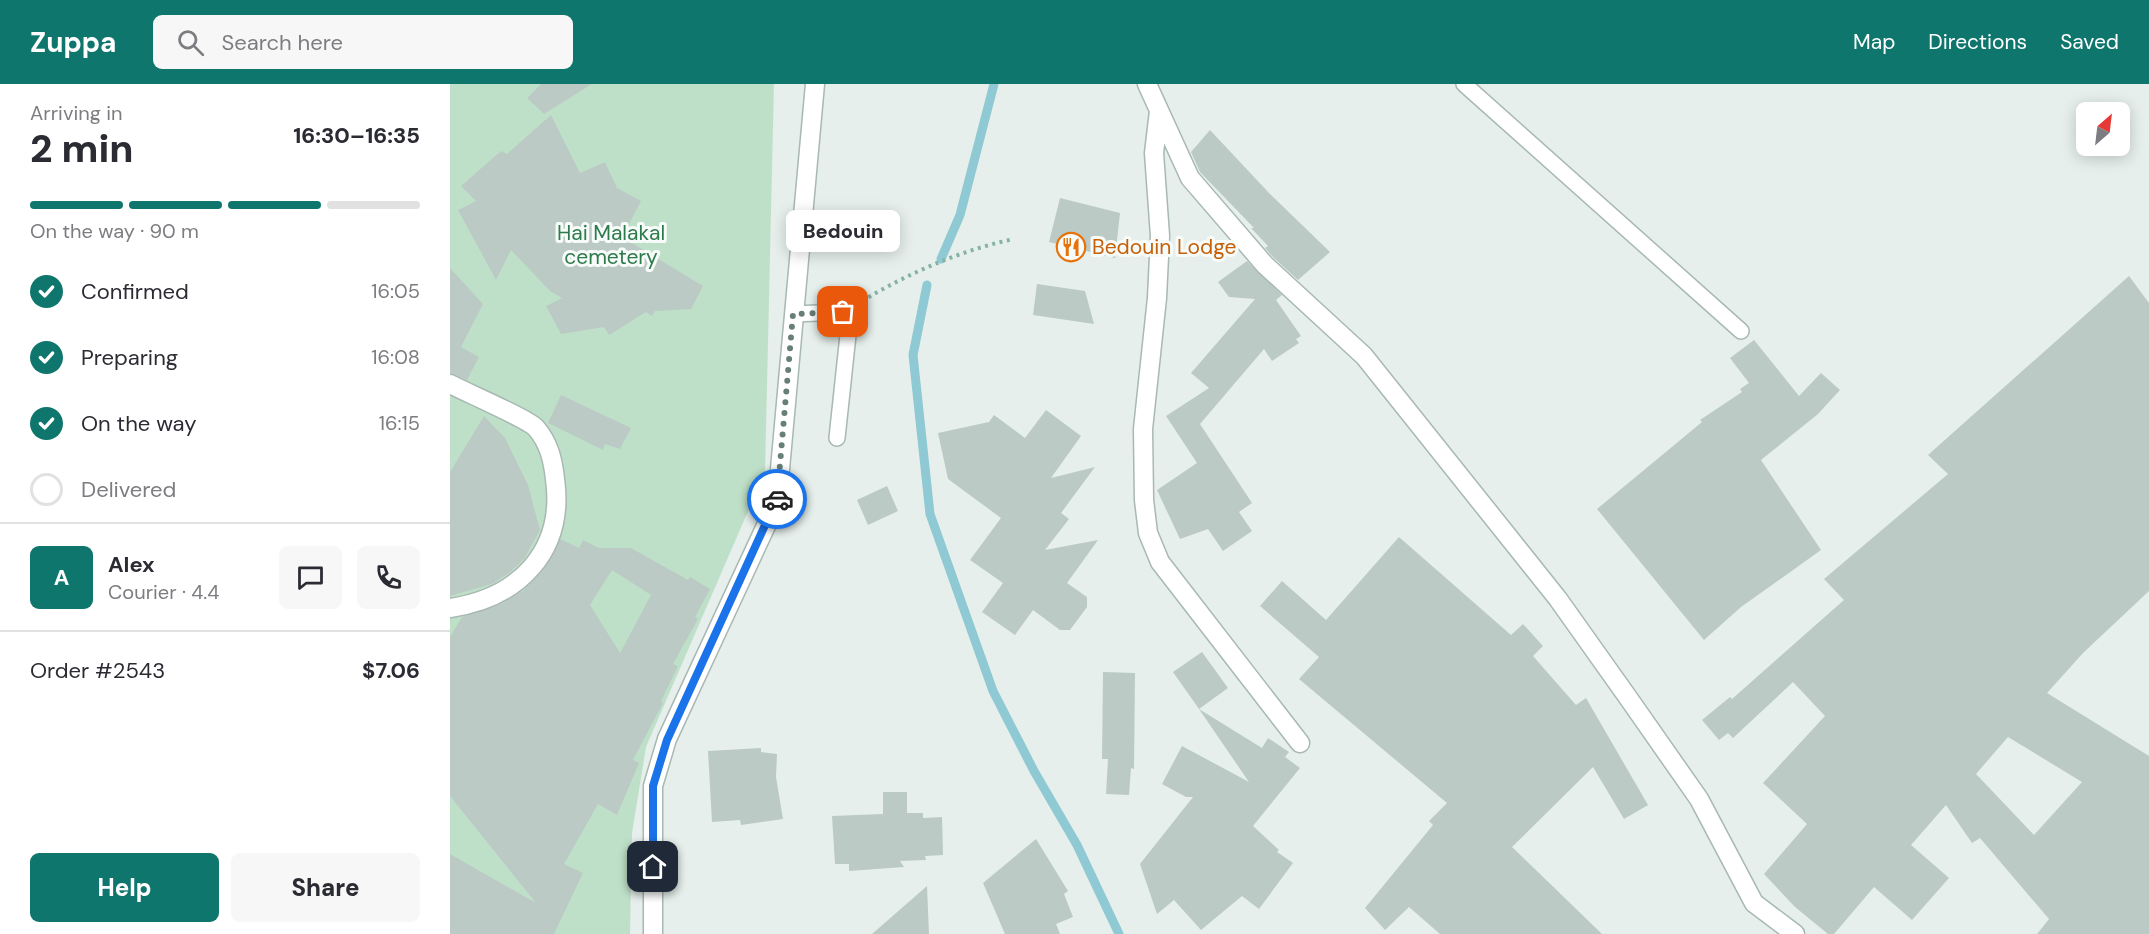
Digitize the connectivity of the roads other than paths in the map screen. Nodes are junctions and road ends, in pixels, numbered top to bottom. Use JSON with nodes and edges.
{"nodes":[{"id":1,"x":814,"y":84,"type":"edge"},
{"id":2,"x":1147,"y":84,"type":"edge"},
{"id":3,"x":1464,"y":84,"type":"edge"},
{"id":4,"x":1159,"y":109,"type":"junction"},
{"id":5,"x":793,"y":314,"type":"junction"},
{"id":6,"x":1741,"y":331,"type":"dead end"},
{"id":7,"x":450,"y":384,"type":"edge"},
{"id":8,"x":837,"y":438,"type":"dead end"},
{"id":9,"x":450,"y":608,"type":"edge"},
{"id":10,"x":1300,"y":743,"type":"dead end"},
{"id":11,"x":653,"y":934,"type":"edge"},
{"id":12,"x":1795,"y":934,"type":"edge"}],
"edges":[{"from":1,"to":5,"type":"street"},
{"from":2,"to":4,"type":"street"},
{"from":3,"to":6,"type":"lane"},
{"from":4,"to":10,"type":"street"},
{"from":4,"to":12,"type":"street"},
{"from":5,"to":8,"type":"lane"},
{"from":5,"to":11,"type":"street"},
{"from":7,"to":9,"type":"street"}]}
